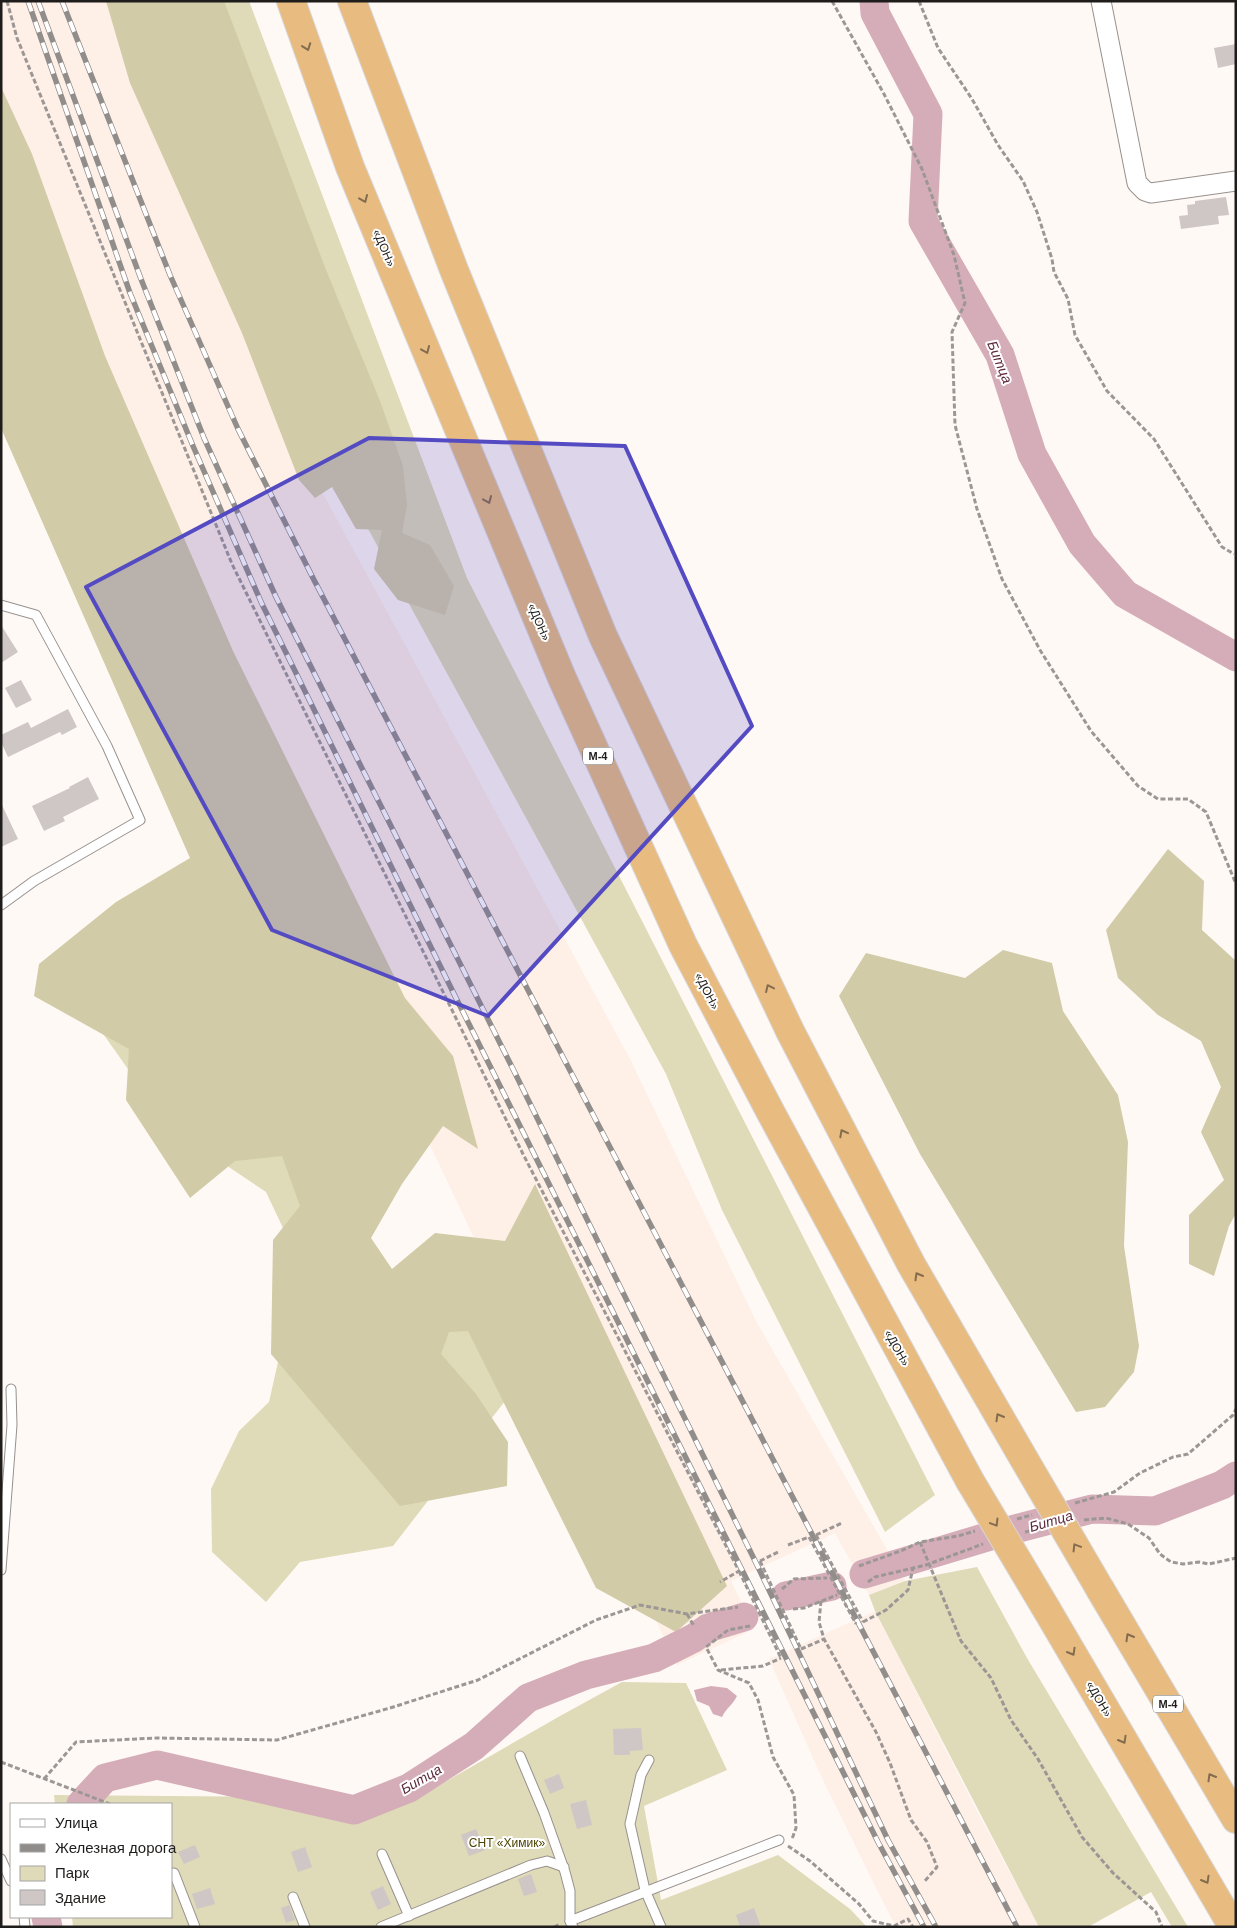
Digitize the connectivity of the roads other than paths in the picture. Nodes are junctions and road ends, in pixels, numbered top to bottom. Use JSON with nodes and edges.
{"nodes":[{"id":1,"x":291,"y":1,"type":"edge"},
{"id":2,"x":352,"y":1,"type":"edge"},
{"id":3,"x":1101,"y":1,"type":"edge"},
{"id":4,"x":1236,"y":181,"type":"edge"},
{"id":5,"x":1,"y":605,"type":"edge"},
{"id":6,"x":1,"y":905,"type":"edge"},
{"id":7,"x":10,"y":1389,"type":"dead end"},
{"id":8,"x":1,"y":1570,"type":"edge"},
{"id":9,"x":520,"y":1756,"type":"dead end"},
{"id":10,"x":649,"y":1760,"type":"dead end"},
{"id":11,"x":1236,"y":1819,"type":"edge"},
{"id":12,"x":780,"y":1840,"type":"road end"},
{"id":13,"x":382,"y":1854,"type":"dead end"},
{"id":14,"x":1,"y":1859,"type":"edge"},
{"id":15,"x":564,"y":1867,"type":"junction"},
{"id":16,"x":174,"y":1873,"type":"dead end"},
{"id":17,"x":10,"y":1879,"type":"edge"},
{"id":18,"x":645,"y":1890,"type":"junction"},
{"id":19,"x":293,"y":1897,"type":"dead end"},
{"id":20,"x":410,"y":1916,"type":"junction"},
{"id":21,"x":571,"y":1924,"type":"edge"},
{"id":22,"x":195,"y":1927,"type":"edge"},
{"id":23,"x":305,"y":1927,"type":"edge"},
{"id":24,"x":381,"y":1927,"type":"edge"},
{"id":25,"x":661,"y":1927,"type":"edge"},
{"id":26,"x":1233,"y":1927,"type":"edge"}],
"edges":[{"from":1,"to":26,"type":"highway","name":"«ДОН»","number":"М-4","one_way":true,"bridge":true},
{"from":11,"to":2,"type":"highway","number":"М-4","one_way":true,"bridge":true},
{"from":3,"to":4,"type":"street"},
{"from":5,"to":6,"type":"lane"},
{"from":7,"to":8,"type":"lane"},
{"from":9,"to":15,"type":"lane"},
{"from":10,"to":18,"type":"lane"},
{"from":12,"to":18,"type":"lane"},
{"from":13,"to":20,"type":"lane"},
{"from":14,"to":17,"type":"lane"},
{"from":15,"to":20,"type":"lane"},
{"from":15,"to":21,"type":"lane"},
{"from":16,"to":22,"type":"lane"},
{"from":18,"to":21,"type":"lane"},
{"from":18,"to":25,"type":"lane"},
{"from":19,"to":23,"type":"lane"},
{"from":20,"to":24,"type":"lane"}]}
